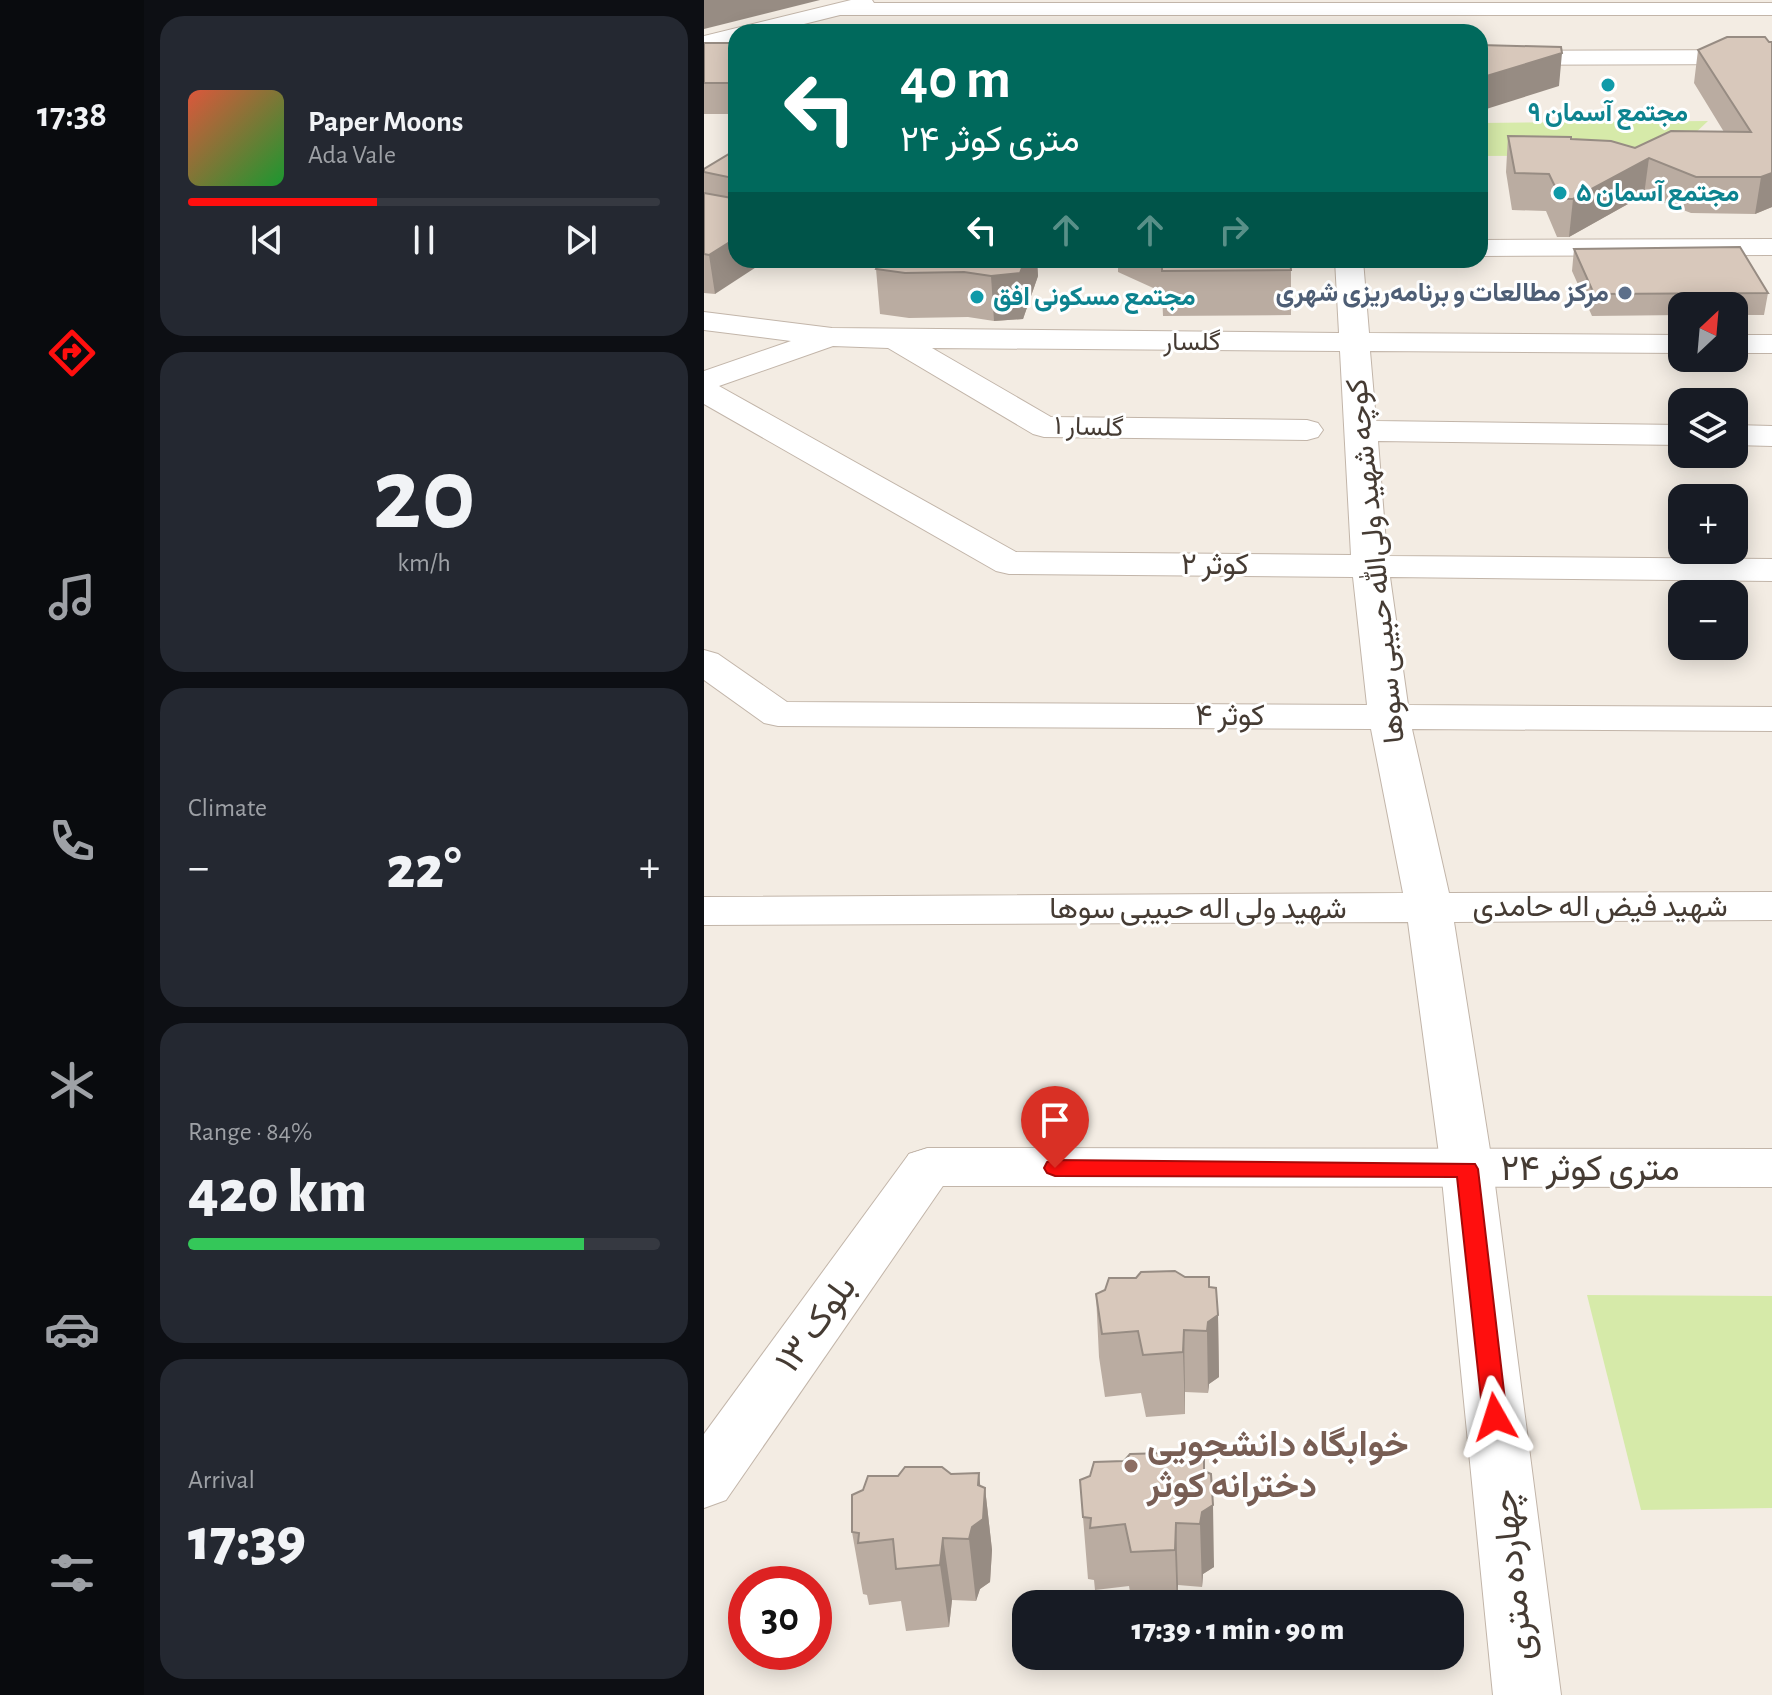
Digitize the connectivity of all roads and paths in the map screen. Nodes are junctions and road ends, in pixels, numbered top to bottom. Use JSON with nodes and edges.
{"nodes":[{"id":1,"x":874,"y":0,"type":"edge"},
{"id":2,"x":837,"y":9,"type":"junction"},
{"id":3,"x":1314,"y":9,"type":"junction"},
{"id":4,"x":1772,"y":9,"type":"edge"},
{"id":5,"x":778,"y":24,"type":"edge"},
{"id":6,"x":1315,"y":24,"type":"edge"},
{"id":7,"x":728,"y":37,"type":"edge"},
{"id":8,"x":704,"y":43,"type":"edge"},
{"id":9,"x":1772,"y":57,"type":"edge"},
{"id":10,"x":1488,"y":58,"type":"edge"},
{"id":11,"x":1772,"y":247,"type":"edge"},
{"id":12,"x":1488,"y":248,"type":"edge"},
{"id":13,"x":1349,"y":268,"type":"edge"},
{"id":14,"x":704,"y":321,"type":"edge"},
{"id":15,"x":832,"y":337,"type":"junction"},
{"id":16,"x":894,"y":339,"type":"junction"},
{"id":17,"x":1353,"y":343,"type":"junction"},
{"id":18,"x":1668,"y":344,"type":"edge"},
{"id":19,"x":1748,"y":344,"type":"edge"},
{"id":20,"x":1772,"y":344,"type":"edge"},
{"id":21,"x":704,"y":381,"type":"edge"},
{"id":22,"x":704,"y":391,"type":"edge"},
{"id":23,"x":1307,"y":430,"type":"dead end"},
{"id":24,"x":1362,"y":431,"type":"junction"},
{"id":25,"x":1668,"y":435,"type":"edge"},
{"id":26,"x":1748,"y":435,"type":"edge"},
{"id":27,"x":1772,"y":436,"type":"edge"},
{"id":28,"x":1370,"y":566,"type":"junction"},
{"id":29,"x":1772,"y":570,"type":"edge"},
{"id":30,"x":704,"y":662,"type":"edge"},
{"id":31,"x":1389,"y":717,"type":"junction"},
{"id":32,"x":1772,"y":719,"type":"edge"},
{"id":33,"x":1772,"y":906,"type":"edge"},
{"id":34,"x":1429,"y":908,"type":"junction"},
{"id":35,"x":704,"y":911,"type":"edge"},
{"id":36,"x":928,"y":1167,"type":"joint"},
{"id":37,"x":1772,"y":1168,"type":"edge"},
{"id":38,"x":1467,"y":1169,"type":"junction"},
{"id":39,"x":704,"y":1482,"type":"edge"},
{"id":40,"x":1527,"y":1695,"type":"edge"}],
"edges":[{"from":1,"to":2,"type":"street"},
{"from":2,"to":3,"type":"street"},
{"from":2,"to":5,"type":"street"},
{"from":3,"to":4,"type":"street"},
{"from":3,"to":6,"type":"street"},
{"from":7,"to":8,"type":"street"},
{"from":9,"to":10,"type":"street"},
{"from":11,"to":12,"type":"street"},
{"from":13,"to":17,"type":"street","name":"کوچه شهید ولی‌الله حبیبی سوها"},
{"from":14,"to":15,"type":"street","name":"گلسار"},
{"from":15,"to":16,"type":"street","name":"گلسار"},
{"from":15,"to":21,"type":"street"},
{"from":16,"to":17,"type":"street","name":"گلسار"},
{"from":16,"to":23,"type":"street","name":"گلسار ۱"},
{"from":17,"to":18,"type":"street","name":"گلسار"},
{"from":17,"to":24,"type":"street","name":"کوچه شهید ولی‌الله حبیبی سوها"},
{"from":19,"to":20,"type":"street"},
{"from":22,"to":28,"type":"street","name":"کوثر ۲"},
{"from":24,"to":25,"type":"street"},
{"from":24,"to":28,"type":"street","name":"کوچه شهید ولی‌الله حبیبی سوها"},
{"from":26,"to":27,"type":"street"},
{"from":28,"to":29,"type":"street","name":"کوثر ۲"},
{"from":28,"to":31,"type":"street","name":"کوچه شهید ولی‌الله حبیبی سوها"},
{"from":30,"to":31,"type":"street","name":"کوثر ۴"},
{"from":31,"to":32,"type":"street","name":"کوثر ۴"},
{"from":31,"to":34,"type":"street","name":"کوچه شهید ولی‌الله حبیبی سوها"},
{"from":33,"to":34,"type":"street","name":"شهید فیض اله حامدی"},
{"from":34,"to":35,"type":"street","name":"شهید ولی اله حبیبی سوها"},
{"from":34,"to":38,"type":"street"},
{"from":36,"to":38,"type":"street","name":"۲۴ متری کوثر"},
{"from":36,"to":39,"type":"street","name":"بلوک ۱۳"},
{"from":37,"to":38,"type":"street","name":"۲۴ متری کوثر"},
{"from":38,"to":40,"type":"street","name":"چهارده متری"}]}
